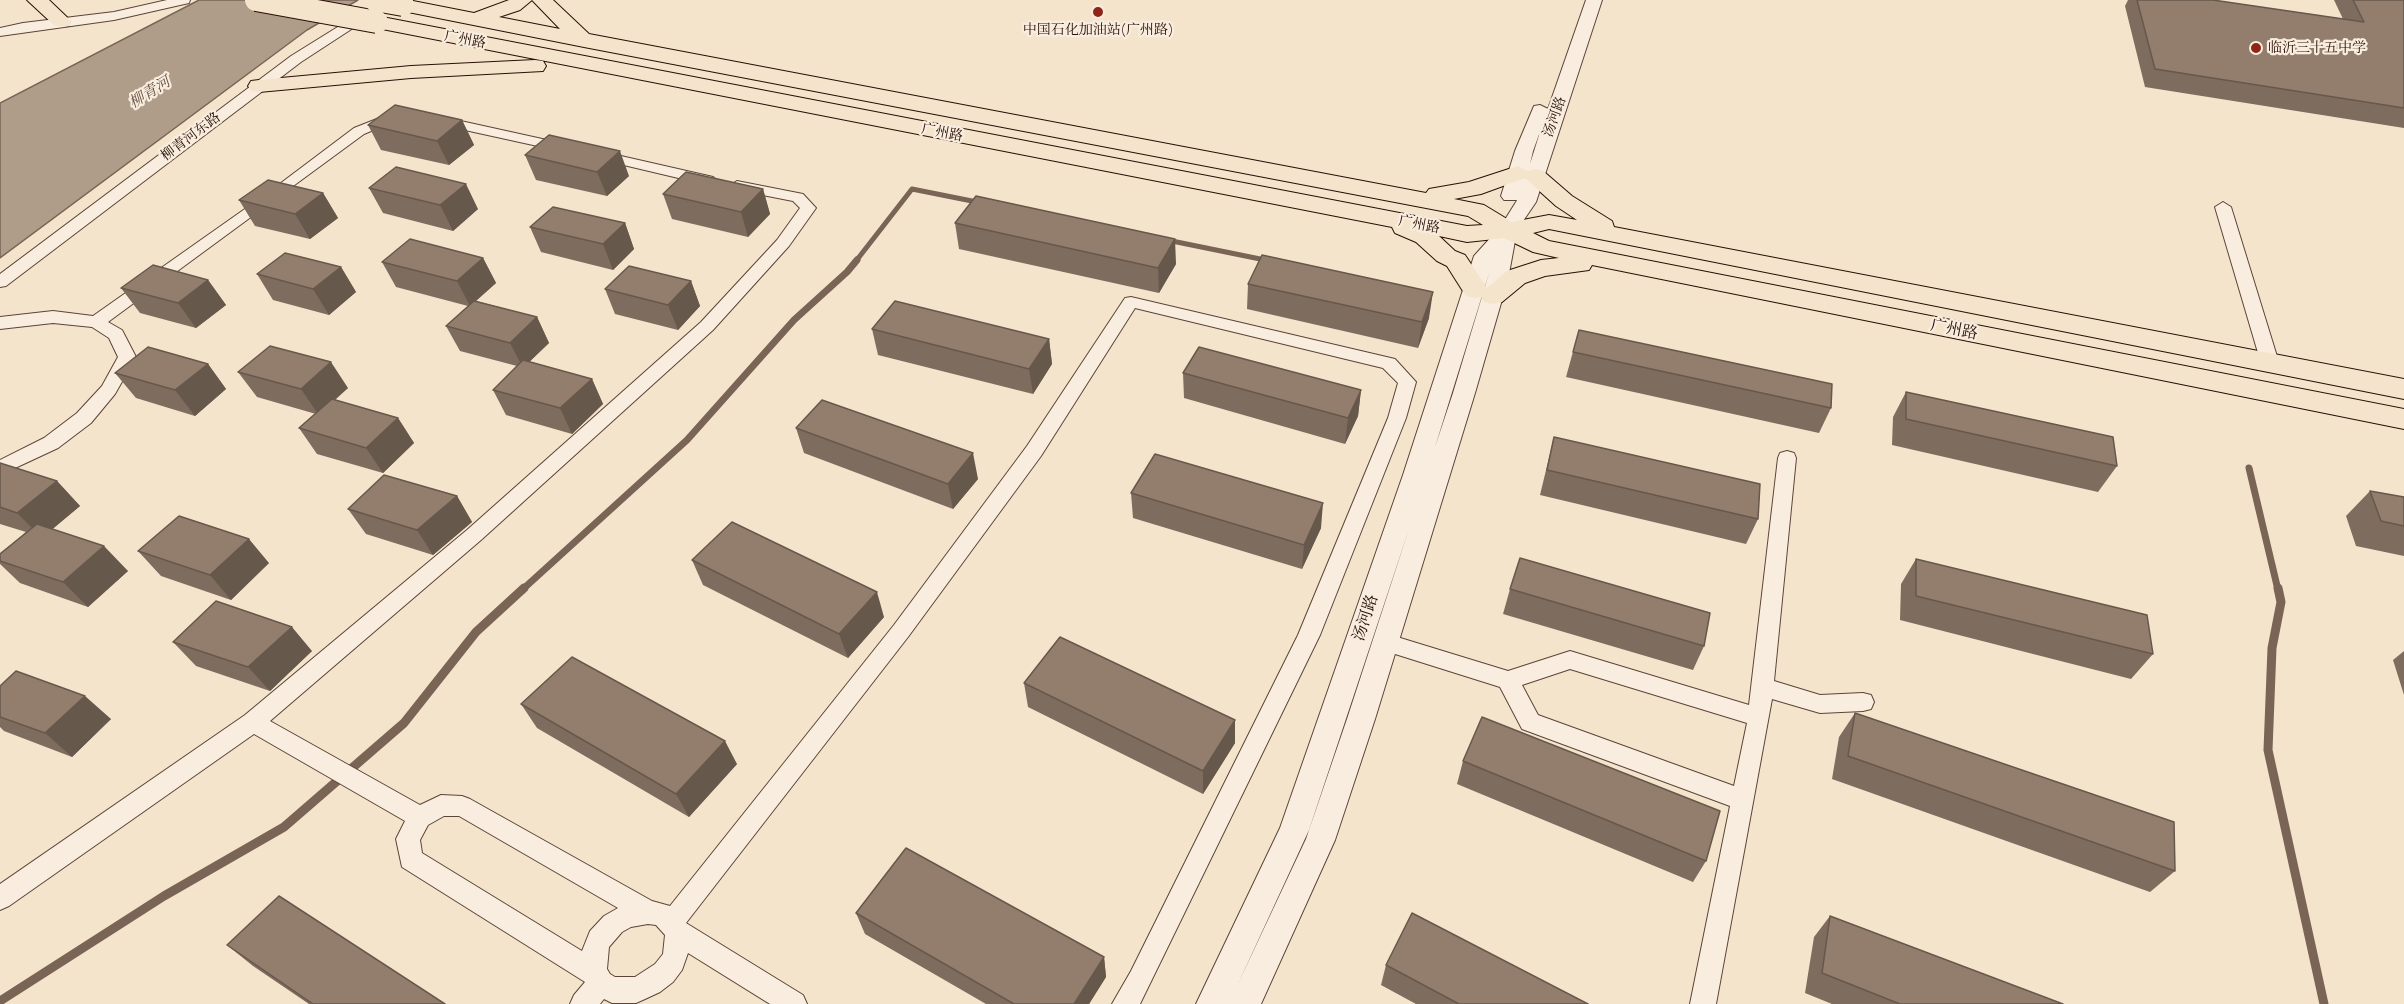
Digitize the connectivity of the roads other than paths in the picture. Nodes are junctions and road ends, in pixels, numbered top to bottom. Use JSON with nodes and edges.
{"nodes":[{"id":1,"x":37,"y":0,"type":"edge"},
{"id":2,"x":184,"y":0,"type":"edge"},
{"id":3,"x":256,"y":0,"type":"edge"},
{"id":4,"x":522,"y":0,"type":"edge"},
{"id":5,"x":542,"y":0,"type":"edge"},
{"id":6,"x":1578,"y":0,"type":"edge"},
{"id":7,"x":1594,"y":0,"type":"edge"},
{"id":8,"x":395,"y":2,"type":"edge"},
{"id":9,"x":376,"y":11,"type":"edge"},
{"id":10,"x":475,"y":20,"type":"junction"},
{"id":11,"x":62,"y":22,"type":"junction"},
{"id":12,"x":0,"y":32,"type":"edge"},
{"id":13,"x":432,"y":33,"type":"junction"},
{"id":14,"x":584,"y":41,"type":"junction"},
{"id":15,"x":593,"y":66,"type":"junction"},
{"id":16,"x":411,"y":72,"type":"junction"},
{"id":17,"x":260,"y":86,"type":"junction"},
{"id":18,"x":1526,"y":174,"type":"junction"},
{"id":19,"x":1400,"y":195,"type":"junction"},
{"id":20,"x":2223,"y":207,"type":"dead end"},
{"id":21,"x":1382,"y":218,"type":"junction"},
{"id":22,"x":1508,"y":230,"type":"junction"},
{"id":23,"x":1618,"y":249,"type":"junction"},
{"id":24,"x":0,"y":282,"type":"edge"},
{"id":25,"x":1484,"y":293,"type":"junction"},
{"id":26,"x":96,"y":322,"type":"junction"},
{"id":27,"x":0,"y":323,"type":"edge"},
{"id":28,"x":2270,"y":363,"type":"junction"},
{"id":29,"x":2404,"y":389,"type":"edge"},
{"id":30,"x":2404,"y":419,"type":"edge"},
{"id":31,"x":1787,"y":458,"type":"dead end"},
{"id":32,"x":0,"y":468,"type":"edge"},
{"id":33,"x":1384,"y":642,"type":"junction"},
{"id":34,"x":1508,"y":681,"type":"junction"},
{"id":35,"x":1762,"y":687,"type":"junction"},
{"id":36,"x":1863,"y":702,"type":"dead end"},
{"id":37,"x":1759,"y":717,"type":"junction"},
{"id":38,"x":253,"y":722,"type":"junction"},
{"id":39,"x":1743,"y":800,"type":"junction"},
{"id":40,"x":420,"y":818,"type":"junction"},
{"id":41,"x":0,"y":898,"type":"edge"},
{"id":42,"x":648,"y":912,"type":"junction"},
{"id":43,"x":675,"y":928,"type":"junction"},
{"id":44,"x":615,"y":988,"type":"edge"},
{"id":45,"x":583,"y":1004,"type":"edge"},
{"id":46,"x":794,"y":1004,"type":"edge"},
{"id":47,"x":1125,"y":1004,"type":"edge"},
{"id":48,"x":1212,"y":1004,"type":"edge"},
{"id":49,"x":1245,"y":1004,"type":"edge"},
{"id":50,"x":1703,"y":1004,"type":"edge"}],
"edges":[{"from":1,"to":11,"type":"main road"},
{"from":2,"to":11,"type":"street"},
{"from":3,"to":9,"type":"main road","bridge":true},
{"from":4,"to":10,"type":"main road"},
{"from":5,"to":14,"type":"main road"},
{"from":6,"to":18,"type":"street","name":"汤河路"},
{"from":7,"to":18,"type":"street","name":"汤河路"},
{"from":8,"to":9,"type":"main road","name":"广州路","bridge":true},
{"from":8,"to":10,"type":"main road","name":"广州路"},
{"from":8,"to":17,"type":"street","name":"柳青河东路"},
{"from":9,"to":13,"type":"main road","name":"广州路"},
{"from":10,"to":14,"type":"main road","name":"广州路"},
{"from":11,"to":12,"type":"street"},
{"from":13,"to":15,"type":"main road","name":"广州路"},
{"from":13,"to":16,"type":"main road"},
{"from":14,"to":19,"type":"main road","name":"广州路"},
{"from":15,"to":16,"type":"main road"},
{"from":15,"to":21,"type":"main road","name":"广州路"},
{"from":16,"to":17,"type":"main road"},
{"from":17,"to":24,"type":"street","name":"柳青河东路"},
{"from":18,"to":19,"type":"main road"},
{"from":18,"to":22,"type":"street","name":"汤河路"},
{"from":18,"to":23,"type":"main road"},
{"from":19,"to":22,"type":"main road","name":"广州路"},
{"from":20,"to":28,"type":"street"},
{"from":21,"to":22,"type":"main road","name":"广州路"},
{"from":21,"to":25,"type":"main road"},
{"from":22,"to":23,"type":"main road","name":"广州路"},
{"from":22,"to":25,"type":"street","name":"汤河路"},
{"from":23,"to":25,"type":"main road"},
{"from":23,"to":28,"type":"main road","name":"广州路"},
{"from":23,"to":30,"type":"main road","name":"广州路"},
{"from":25,"to":33,"type":"street","name":"汤河路"},
{"from":25,"to":48,"type":"street","name":"汤河路"},
{"from":26,"to":27,"type":"street"},
{"from":26,"to":32,"type":"street"},
{"from":26,"to":38,"type":"street"},
{"from":28,"to":29,"type":"main road","name":"广州路"},
{"from":31,"to":35,"type":"street"},
{"from":33,"to":34,"type":"street"},
{"from":33,"to":49,"type":"street","name":"汤河路"},
{"from":34,"to":37,"type":"street"},
{"from":34,"to":39,"type":"street"},
{"from":35,"to":36,"type":"street"},
{"from":35,"to":37,"type":"street"},
{"from":37,"to":39,"type":"street"},
{"from":38,"to":40,"type":"street"},
{"from":38,"to":41,"type":"street"},
{"from":39,"to":50,"type":"street"},
{"from":40,"to":42,"type":"street"},
{"from":40,"to":44,"type":"street"},
{"from":42,"to":43,"type":"street"},
{"from":42,"to":44,"type":"street"},
{"from":43,"to":44,"type":"street"},
{"from":43,"to":46,"type":"street"},
{"from":43,"to":47,"type":"street"},
{"from":44,"to":45,"type":"street"}]}
